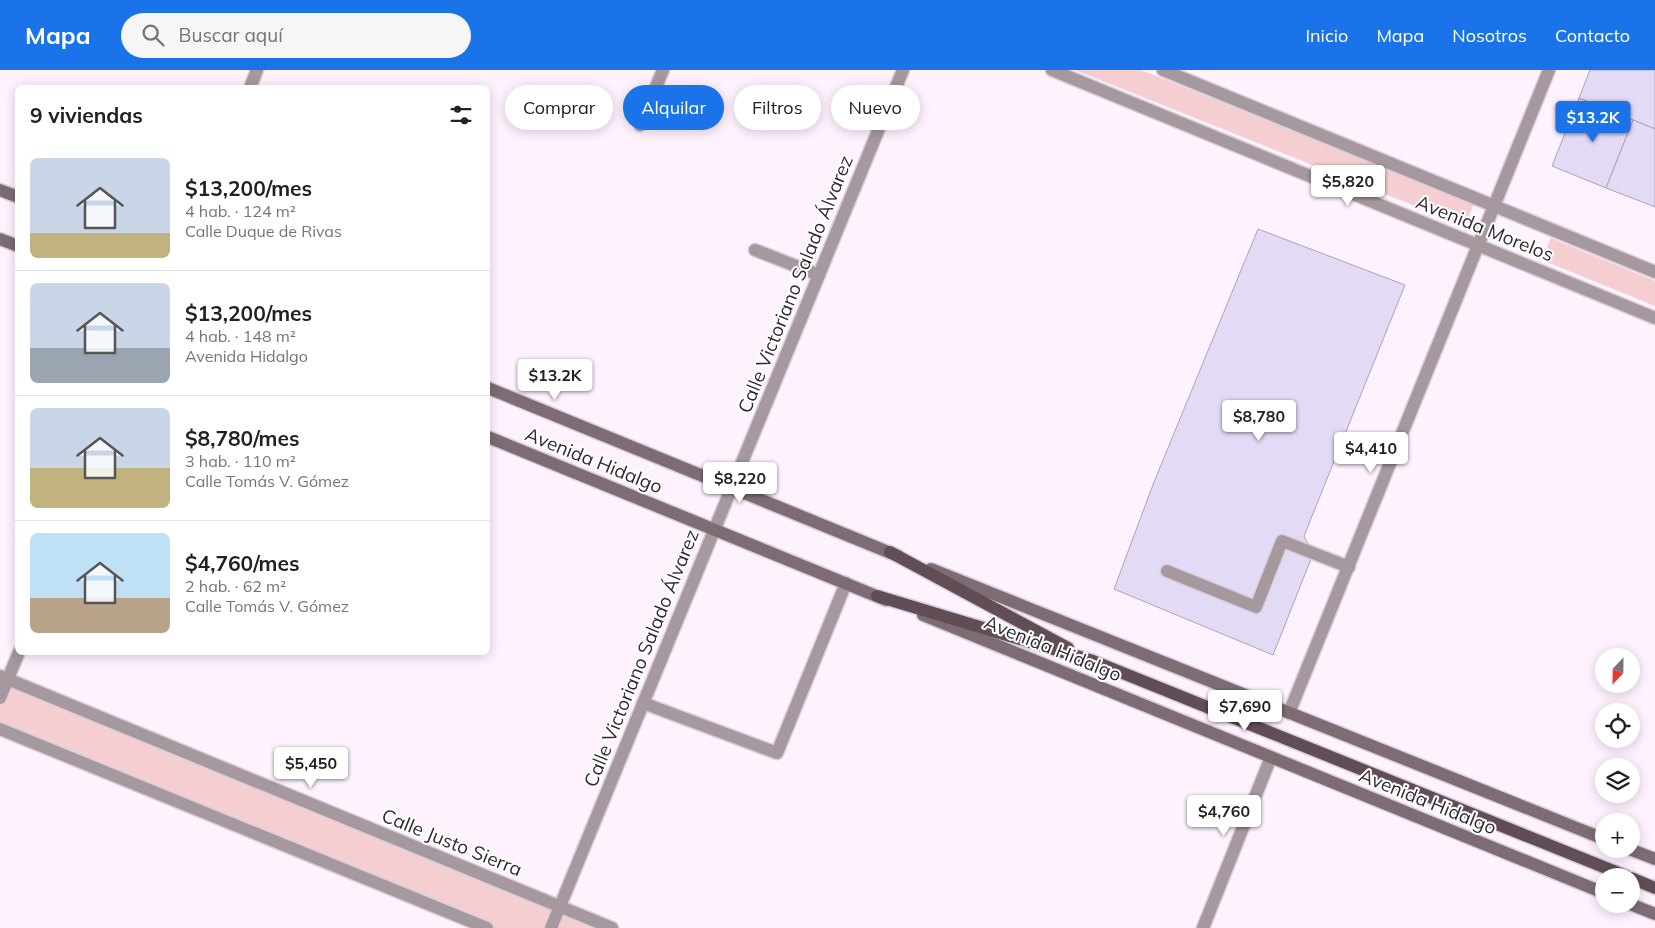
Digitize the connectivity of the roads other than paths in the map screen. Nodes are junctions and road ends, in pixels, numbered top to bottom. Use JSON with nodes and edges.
{"nodes":[{"id":1,"x":257,"y":70,"type":"edge"},
{"id":2,"x":663,"y":70,"type":"edge"},
{"id":3,"x":903,"y":70,"type":"edge"},
{"id":4,"x":1052,"y":70,"type":"edge"},
{"id":5,"x":1163,"y":70,"type":"edge"},
{"id":6,"x":1549,"y":70,"type":"edge"},
{"id":7,"x":251,"y":85,"type":"edge"},
{"id":8,"x":657,"y":85,"type":"edge"},
{"id":9,"x":0,"y":190,"type":"edge"},
{"id":10,"x":15,"y":197,"type":"edge"},
{"id":11,"x":1494,"y":206,"type":"junction"},
{"id":12,"x":0,"y":239,"type":"edge"},
{"id":13,"x":15,"y":245,"type":"edge"},
{"id":14,"x":1478,"y":245,"type":"junction"},
{"id":15,"x":755,"y":250,"type":"dead end"},
{"id":16,"x":1655,"y":272,"type":"edge"},
{"id":17,"x":819,"y":275,"type":"junction"},
{"id":18,"x":1655,"y":318,"type":"edge"},
{"id":19,"x":490,"y":389,"type":"edge"},
{"id":20,"x":490,"y":438,"type":"edge"},
{"id":21,"x":732,"y":488,"type":"junction"},
{"id":22,"x":714,"y":530,"type":"junction"},
{"id":23,"x":890,"y":552,"type":"junction"},
{"id":24,"x":1349,"y":566,"type":"junction"},
{"id":25,"x":1167,"y":571,"type":"dead end"},
{"id":26,"x":846,"y":584,"type":"junction"},
{"id":27,"x":876,"y":596,"type":"junction"},
{"id":28,"x":16,"y":655,"type":"edge"},
{"id":29,"x":1093,"y":661,"type":"junction"},
{"id":30,"x":4,"y":678,"type":"edge"},
{"id":31,"x":0,"y":698,"type":"edge"},
{"id":32,"x":643,"y":703,"type":"junction"},
{"id":33,"x":1289,"y":713,"type":"junction"},
{"id":34,"x":0,"y":729,"type":"edge"},
{"id":35,"x":1272,"y":757,"type":"junction"},
{"id":36,"x":1595,"y":835,"type":"edge"},
{"id":37,"x":1640,"y":853,"type":"edge"},
{"id":38,"x":1655,"y":859,"type":"edge"},
{"id":39,"x":1606,"y":868,"type":"edge"},
{"id":40,"x":1640,"y":882,"type":"edge"},
{"id":41,"x":1655,"y":888,"type":"edge"},
{"id":42,"x":1595,"y":889,"type":"edge"},
{"id":43,"x":560,"y":907,"type":"junction"},
{"id":44,"x":1640,"y":908,"type":"edge"},
{"id":45,"x":1655,"y":914,"type":"edge"},
{"id":46,"x":487,"y":928,"type":"edge"},
{"id":47,"x":551,"y":928,"type":"edge"},
{"id":48,"x":612,"y":928,"type":"edge"},
{"id":49,"x":1203,"y":928,"type":"edge"}],
"edges":[{"from":1,"to":7,"type":"street"},
{"from":2,"to":8,"type":"street"},
{"from":3,"to":17,"type":"street","name":"Calle Victoriano Salado Álvarez"},
{"from":4,"to":14,"type":"street","name":"Avenida Morelos"},
{"from":5,"to":11,"type":"street","name":"Avenida Morelos"},
{"from":6,"to":11,"type":"street"},
{"from":9,"to":10,"type":"main road"},
{"from":11,"to":14,"type":"street"},
{"from":11,"to":16,"type":"street","name":"Avenida Morelos"},
{"from":12,"to":13,"type":"main road"},
{"from":14,"to":18,"type":"street","name":"Avenida Morelos"},
{"from":14,"to":24,"type":"street"},
{"from":15,"to":17,"type":"street"},
{"from":17,"to":21,"type":"street","name":"Calle Victoriano Salado Álvarez"},
{"from":19,"to":21,"type":"main road","name":"Avenida Hidalgo"},
{"from":20,"to":22,"type":"main road","name":"Avenida Hidalgo"},
{"from":21,"to":22,"type":"street","name":"Calle Victoriano Salado Álvarez"},
{"from":21,"to":23,"type":"main road","name":"Avenida Hidalgo"},
{"from":22,"to":26,"type":"main road","name":"Avenida Hidalgo"},
{"from":22,"to":32,"type":"street","name":"Calle Victoriano Salado Álvarez"},
{"from":23,"to":29,"type":"main road"},
{"from":23,"to":33,"type":"main road","name":"Avenida Hidalgo"},
{"from":24,"to":25,"type":"street"},
{"from":24,"to":33,"type":"street"},
{"from":26,"to":27,"type":"main road","name":"Avenida Hidalgo"},
{"from":26,"to":32,"type":"street"},
{"from":27,"to":29,"type":"main road"},
{"from":27,"to":35,"type":"main road","name":"Avenida Hidalgo"},
{"from":28,"to":30,"type":"street"},
{"from":29,"to":39,"type":"main road"},
{"from":30,"to":31,"type":"street"},
{"from":30,"to":43,"type":"street","name":"Calle Justo Sierra"},
{"from":32,"to":43,"type":"street","name":"Calle Victoriano Salado Álvarez"},
{"from":33,"to":36,"type":"main road","name":"Avenida Hidalgo"},
{"from":34,"to":46,"type":"street"},
{"from":35,"to":42,"type":"main road","name":"Avenida Hidalgo"},
{"from":35,"to":49,"type":"street"},
{"from":37,"to":38,"type":"main road"},
{"from":40,"to":41,"type":"main road"},
{"from":43,"to":47,"type":"street","name":"Calle Victoriano Salado Álvarez"},
{"from":43,"to":48,"type":"street","name":"Calle Justo Sierra"},
{"from":44,"to":45,"type":"main road"}]}
